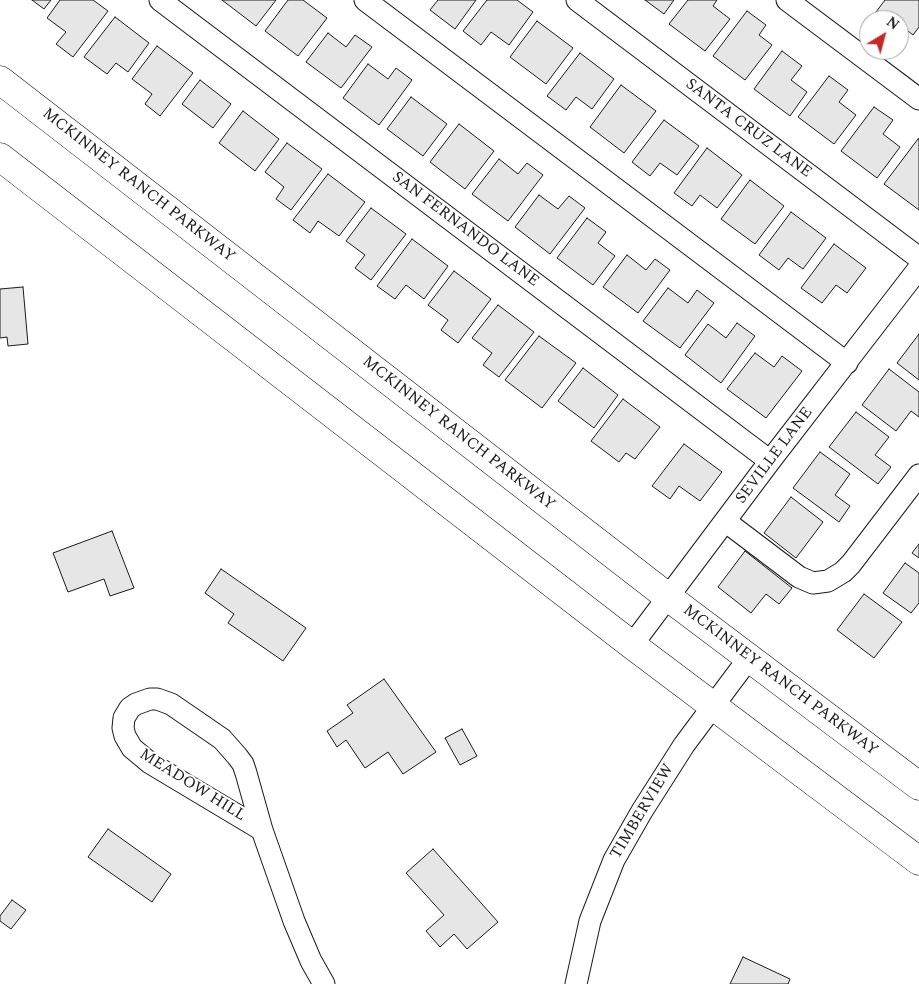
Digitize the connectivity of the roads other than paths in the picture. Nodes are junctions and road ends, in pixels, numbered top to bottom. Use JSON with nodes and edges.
{"nodes":[{"id":1,"x":160,"y":0,"type":"edge"},
{"id":2,"x":365,"y":0,"type":"edge"},
{"id":3,"x":577,"y":0,"type":"edge"},
{"id":4,"x":787,"y":0,"type":"edge"},
{"id":5,"x":0,"y":80,"type":"edge"},
{"id":6,"x":919,"y":98,"type":"edge"},
{"id":7,"x":0,"y":156,"type":"edge"},
{"id":8,"x":919,"y":258,"type":"edge"},
{"id":9,"x":919,"y":268,"type":"edge"},
{"id":10,"x":846,"y":363,"type":"junction"},
{"id":11,"x":770,"y":461,"type":"junction"},
{"id":12,"x":919,"y":476,"type":"edge"},
{"id":13,"x":725,"y":522,"type":"junction"},
{"id":14,"x":668,"y":597,"type":"junction"},
{"id":15,"x":632,"y":645,"type":"junction"},
{"id":16,"x":749,"y":658,"type":"junction"},
{"id":17,"x":713,"y":706,"type":"junction"},
{"id":18,"x":919,"y":786,"type":"edge"},
{"id":19,"x":262,"y":830,"type":"junction"},
{"id":20,"x":919,"y":861,"type":"edge"},
{"id":21,"x":324,"y":984,"type":"edge"},
{"id":22,"x":576,"y":984,"type":"edge"}],
"edges":[{"from":1,"to":11,"type":"street","name":"SAN FERNANDO LANE"},
{"from":2,"to":10,"type":"street"},
{"from":3,"to":8,"type":"street","name":"SANTA CRUZ LANE"},
{"from":4,"to":6,"type":"street"},
{"from":5,"to":14,"type":"main road","name":"MCKINNEY RANCH PARKWAY"},
{"from":7,"to":15,"type":"main road"},
{"from":9,"to":10,"type":"street","name":"SEVILLE LANE"},
{"from":10,"to":11,"type":"street","name":"SEVILLE LANE"},
{"from":11,"to":13,"type":"street","name":"SEVILLE LANE"},
{"from":12,"to":13,"type":"street"},
{"from":13,"to":14,"type":"street","name":"SEVILLE LANE"},
{"from":14,"to":15,"type":"street","name":"SEVILLE LANE"},
{"from":14,"to":16,"type":"main road","name":"MCKINNEY RANCH PARKWAY"},
{"from":15,"to":17,"type":"main road"},
{"from":16,"to":17,"type":"street","name":"TIMBERVIEW"},
{"from":16,"to":18,"type":"main road","name":"MCKINNEY RANCH PARKWAY"},
{"from":17,"to":20,"type":"main road"},
{"from":17,"to":22,"type":"street","name":"TIMBERVIEW"},
{"from":19,"to":19,"type":"street","name":"MEADOW HILL"},
{"from":19,"to":21,"type":"street","name":"MEADOW HILL"}]}
